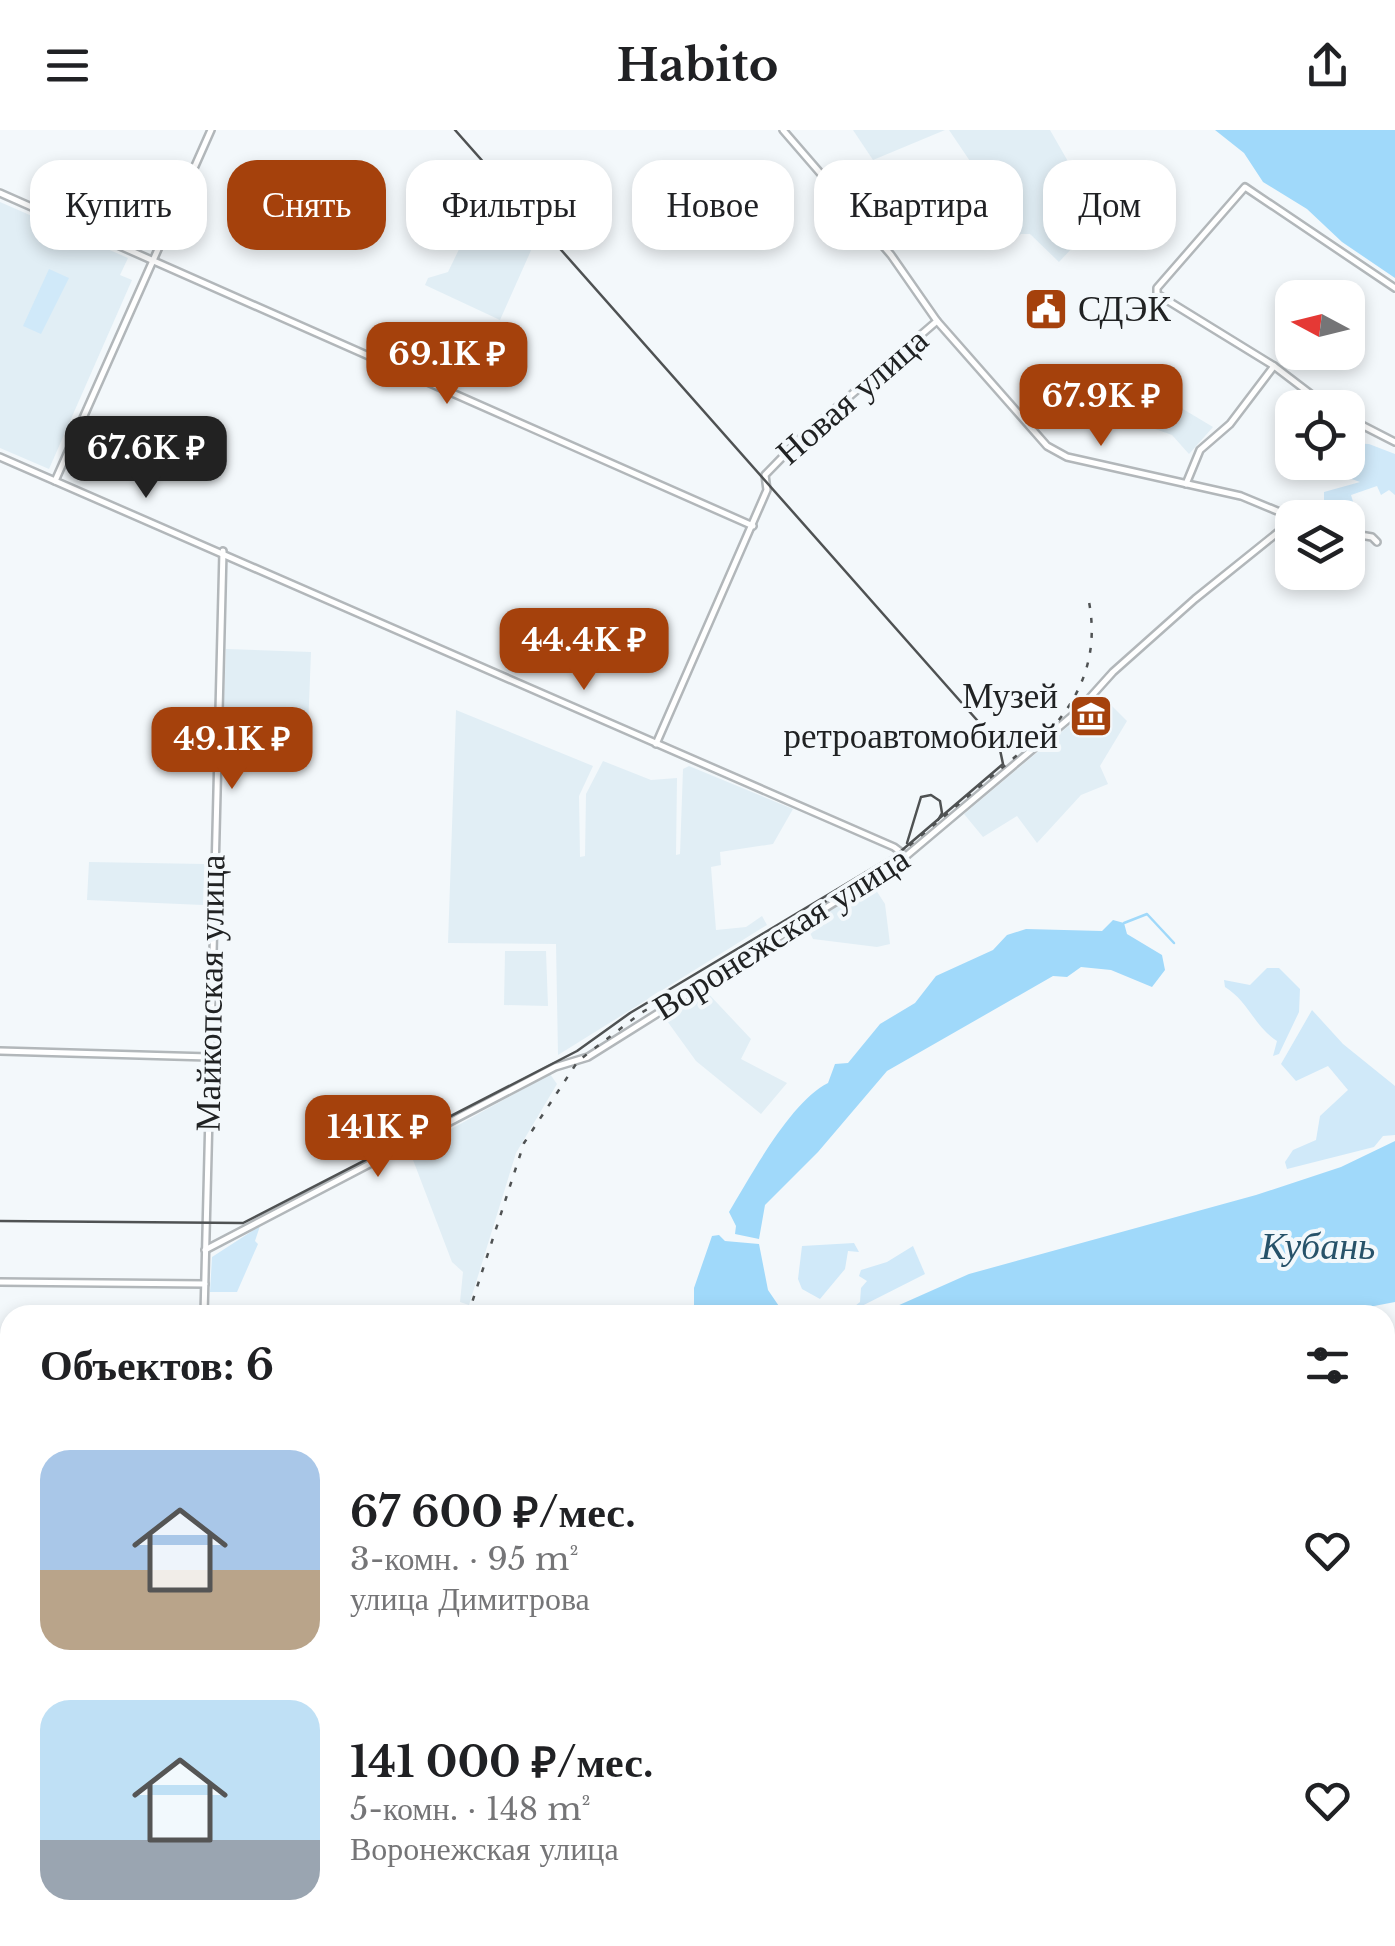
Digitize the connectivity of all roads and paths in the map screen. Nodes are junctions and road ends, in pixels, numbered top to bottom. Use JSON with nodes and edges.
{"nodes":[{"id":1,"x":211,"y":130,"type":"edge"},
{"id":2,"x":783,"y":130,"type":"edge"},
{"id":3,"x":0,"y":193,"type":"edge"},
{"id":4,"x":153,"y":260,"type":"junction"},
{"id":5,"x":1395,"y":288,"type":"edge"},
{"id":6,"x":935,"y":319,"type":"junction"},
{"id":7,"x":1274,"y":366,"type":"junction"},
{"id":8,"x":1306,"y":390,"type":"edge"},
{"id":9,"x":1365,"y":427,"type":"edge"},
{"id":10,"x":1395,"y":442,"type":"edge"},
{"id":11,"x":0,"y":457,"type":"edge"},
{"id":12,"x":55,"y":481,"type":"junction"},
{"id":13,"x":1186,"y":484,"type":"junction"},
{"id":14,"x":1275,"y":509,"type":"edge"},
{"id":15,"x":753,"y":526,"type":"junction"},
{"id":16,"x":1275,"y":534,"type":"edge"},
{"id":17,"x":1365,"y":536,"type":"edge"},
{"id":18,"x":1377,"y":542,"type":"dead end"},
{"id":19,"x":223,"y":552,"type":"junction"},
{"id":20,"x":656,"y":744,"type":"junction"},
{"id":21,"x":906,"y":856,"type":"junction"},
{"id":22,"x":0,"y":1050,"type":"edge"},
{"id":23,"x":209,"y":1058,"type":"junction"},
{"id":24,"x":205,"y":1250,"type":"junction"},
{"id":25,"x":0,"y":1282,"type":"edge"},
{"id":26,"x":204,"y":1284,"type":"junction"},
{"id":27,"x":204,"y":1305,"type":"edge"}],
"edges":[{"from":1,"to":4,"type":"street"},
{"from":2,"to":6,"type":"street"},
{"from":3,"to":4,"type":"street"},
{"from":4,"to":12,"type":"street"},
{"from":4,"to":15,"type":"street"},
{"from":5,"to":7,"type":"street"},
{"from":6,"to":13,"type":"street"},
{"from":6,"to":15,"type":"street","name":"Новая улица"},
{"from":7,"to":8,"type":"street"},
{"from":7,"to":13,"type":"street"},
{"from":9,"to":10,"type":"street"},
{"from":11,"to":12,"type":"street"},
{"from":12,"to":19,"type":"street"},
{"from":13,"to":14,"type":"street"},
{"from":15,"to":20,"type":"street","name":"Новая улица"},
{"from":16,"to":21,"type":"street","name":"Воронежская улица"},
{"from":17,"to":18,"type":"street"},
{"from":19,"to":20,"type":"street"},
{"from":19,"to":23,"type":"street","name":"Майкопская улица"},
{"from":20,"to":21,"type":"street"},
{"from":21,"to":24,"type":"street","name":"Воронежская улица"},
{"from":22,"to":23,"type":"street"},
{"from":23,"to":24,"type":"street","name":"Майкопская улица"},
{"from":24,"to":26,"type":"street","name":"Майкопская улица"},
{"from":25,"to":26,"type":"street"},
{"from":26,"to":27,"type":"street","name":"Майкопская улица"}]}
